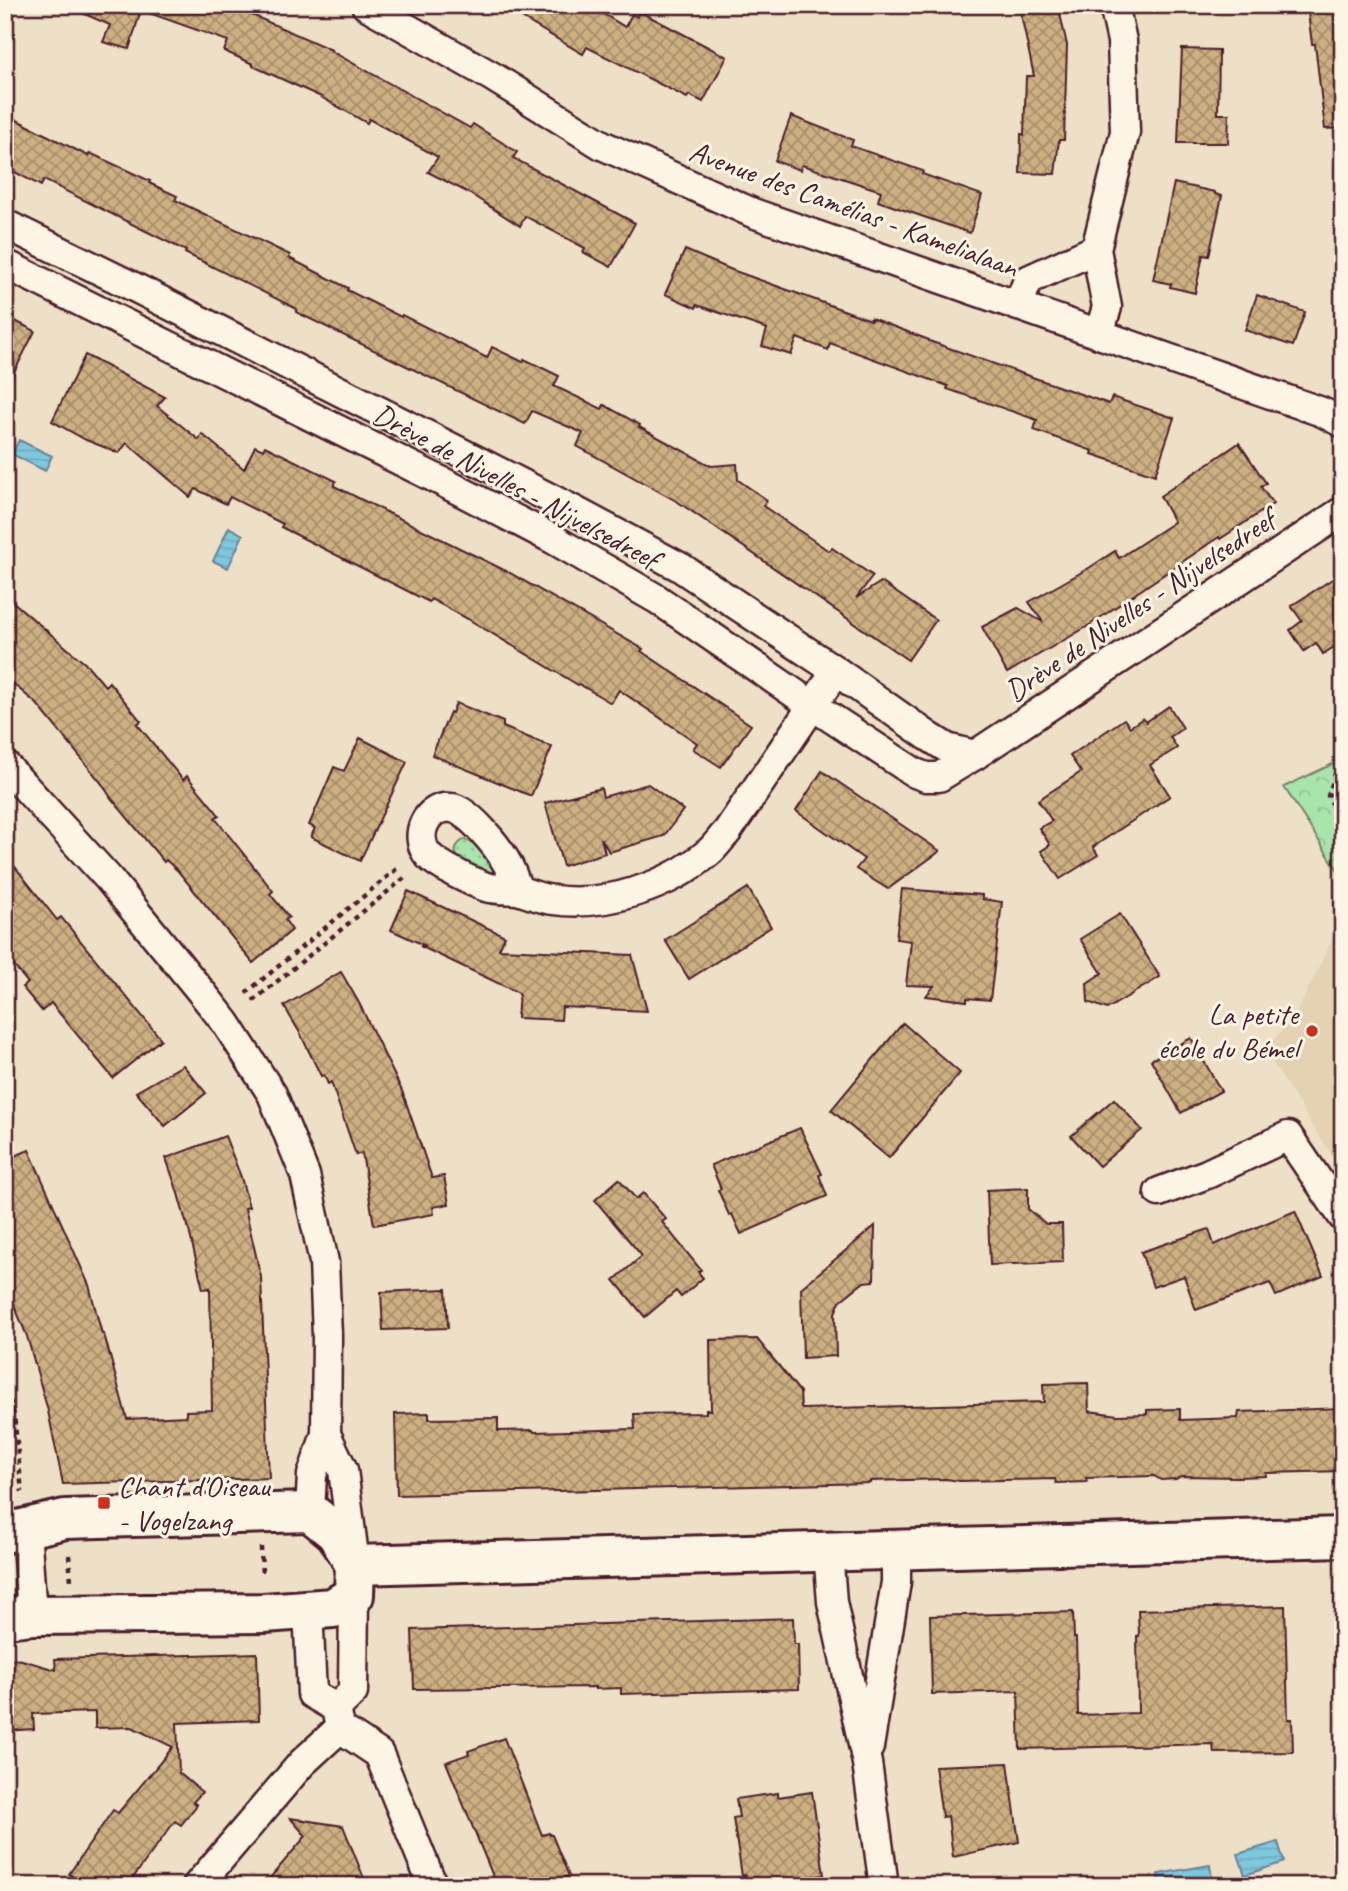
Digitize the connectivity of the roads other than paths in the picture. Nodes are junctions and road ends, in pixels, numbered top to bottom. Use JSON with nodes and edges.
{"nodes":[{"id":1,"x":366,"y":5,"type":"edge"},
{"id":2,"x":1114,"y":5,"type":"edge"},
{"id":3,"x":5,"y":224,"type":"edge"},
{"id":4,"x":1096,"y":249,"type":"junction"},
{"id":5,"x":5,"y":264,"type":"edge"},
{"id":6,"x":1018,"y":306,"type":"junction"},
{"id":7,"x":1099,"y":334,"type":"junction"},
{"id":8,"x":1343,"y":423,"type":"edge"},
{"id":9,"x":1343,"y":511,"type":"edge"},
{"id":10,"x":836,"y":671,"type":"junction"},
{"id":11,"x":813,"y":706,"type":"junction"},
{"id":12,"x":975,"y":755,"type":"junction"},
{"id":13,"x":5,"y":765,"type":"edge"},
{"id":14,"x":518,"y":890,"type":"dead end"},
{"id":15,"x":1159,"y":1192,"type":"dead end"},
{"id":16,"x":1343,"y":1217,"type":"edge"},
{"id":17,"x":326,"y":1434,"type":"junction"},
{"id":18,"x":310,"y":1512,"type":"junction"},
{"id":19,"x":15,"y":1531,"type":"edge"},
{"id":20,"x":1343,"y":1537,"type":"edge"},
{"id":21,"x":896,"y":1548,"type":"junction"},
{"id":22,"x":828,"y":1551,"type":"junction"},
{"id":23,"x":354,"y":1580,"type":"junction"},
{"id":24,"x":308,"y":1609,"type":"junction"},
{"id":25,"x":19,"y":1616,"type":"edge"},
{"id":26,"x":338,"y":1718,"type":"junction"},
{"id":27,"x":867,"y":1763,"type":"junction"},
{"id":28,"x":197,"y":1886,"type":"edge"},
{"id":29,"x":433,"y":1886,"type":"edge"},
{"id":30,"x":884,"y":1886,"type":"edge"}],
"edges":[{"from":1,"to":6,"type":"street","name":"Avenue des Camélias - Kamelialaan"},
{"from":2,"to":4,"type":"street"},
{"from":3,"to":10,"type":"street","name":"Drève de Nivelles - Nijvelsedreef"},
{"from":4,"to":6,"type":"street"},
{"from":4,"to":7,"type":"street"},
{"from":5,"to":11,"type":"street","name":"Drève de Nivelles - Nijvelsedreef"},
{"from":6,"to":7,"type":"street","name":"Avenue des Camélias - Kamelialaan"},
{"from":7,"to":8,"type":"street","name":"Avenue des Camélias - Kamelialaan"},
{"from":9,"to":12,"type":"street","name":"Drève de Nivelles - Nijvelsedreef"},
{"from":10,"to":11,"type":"street"},
{"from":10,"to":12,"type":"street","name":"Drève de Nivelles - Nijvelsedreef"},
{"from":11,"to":12,"type":"street","name":"Drève de Nivelles - Nijvelsedreef"},
{"from":11,"to":14,"type":"street"},
{"from":13,"to":17,"type":"street"},
{"from":15,"to":16,"type":"street"},
{"from":17,"to":18,"type":"street"},
{"from":17,"to":23,"type":"street"},
{"from":18,"to":19,"type":"street"},
{"from":18,"to":23,"type":"street"},
{"from":19,"to":25,"type":"street"},
{"from":20,"to":21,"type":"street"},
{"from":21,"to":22,"type":"street"},
{"from":21,"to":27,"type":"street"},
{"from":22,"to":23,"type":"street"},
{"from":22,"to":27,"type":"street"},
{"from":23,"to":24,"type":"street"},
{"from":23,"to":26,"type":"street"},
{"from":24,"to":25,"type":"street"},
{"from":24,"to":26,"type":"street"},
{"from":26,"to":28,"type":"street"},
{"from":26,"to":29,"type":"street"},
{"from":27,"to":30,"type":"street"}]}
